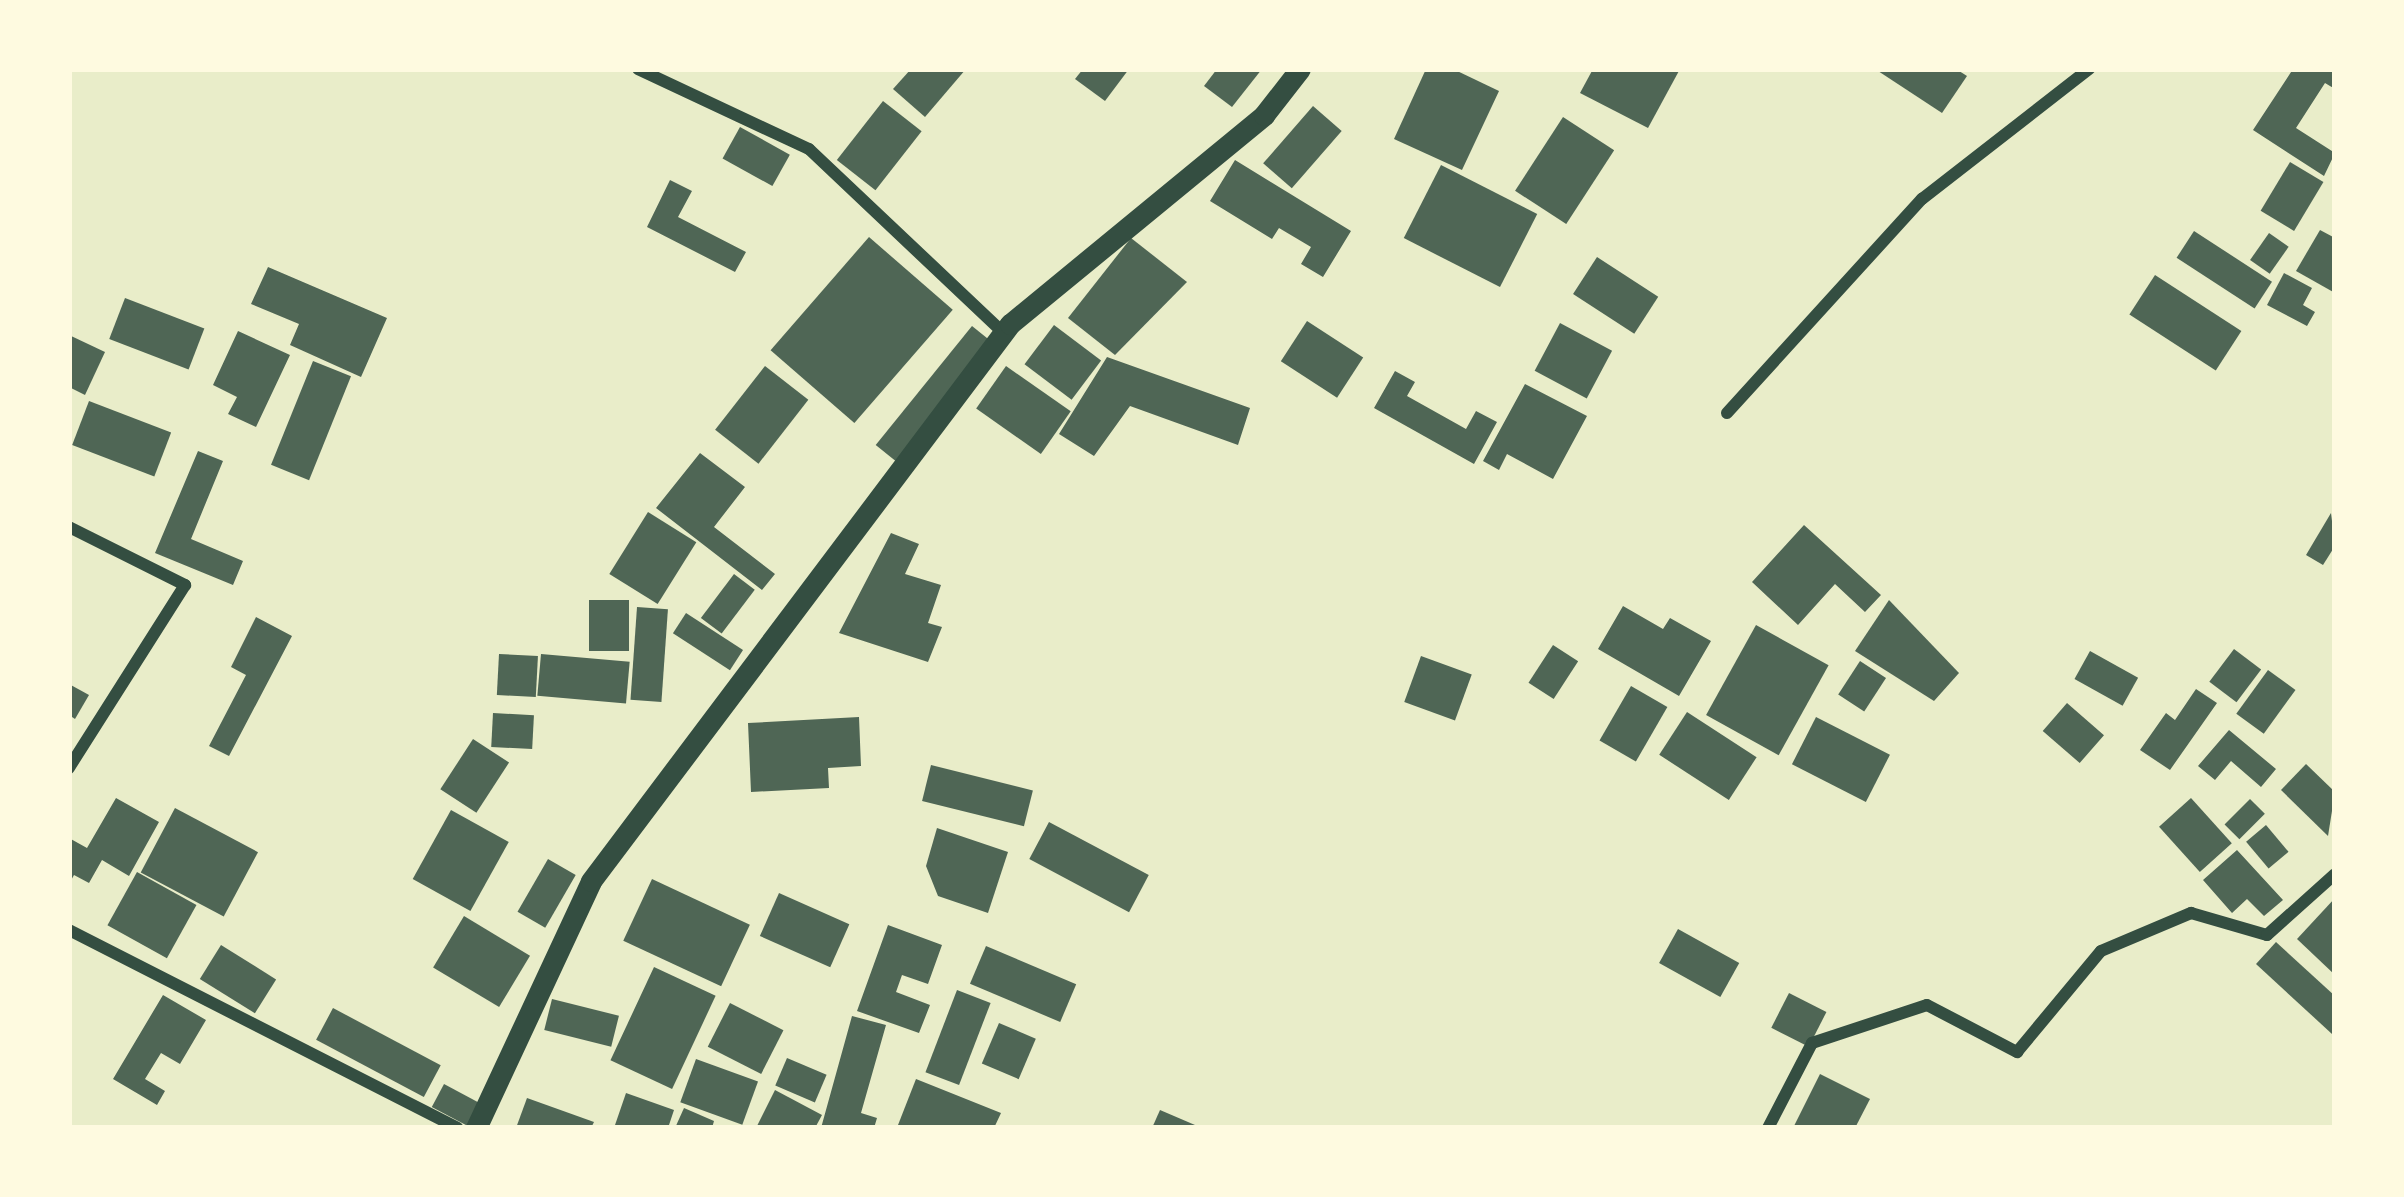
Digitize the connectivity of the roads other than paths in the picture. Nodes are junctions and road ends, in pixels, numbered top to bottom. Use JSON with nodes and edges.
{"nodes":[{"id":1,"x":638,"y":69,"type":"edge"},
{"id":2,"x":1300,"y":69,"type":"edge"},
{"id":3,"x":2089,"y":69,"type":"edge"},
{"id":4,"x":1008,"y":336,"type":"junction"},
{"id":5,"x":1727,"y":412,"type":"dead end"},
{"id":6,"x":69,"y":527,"type":"edge"},
{"id":7,"x":69,"y":768,"type":"edge"},
{"id":8,"x":2335,"y":874,"type":"edge"},
{"id":9,"x":69,"y":930,"type":"edge"},
{"id":10,"x":458,"y":1128,"type":"edge"},
{"id":11,"x":476,"y":1128,"type":"edge"},
{"id":12,"x":1768,"y":1128,"type":"edge"}],
"edges":[{"from":1,"to":4,"type":"street"},
{"from":2,"to":4,"type":"street"},
{"from":3,"to":5,"type":"street"},
{"from":4,"to":11,"type":"street"},
{"from":6,"to":7,"type":"street"},
{"from":8,"to":12,"type":"street"},
{"from":9,"to":10,"type":"street"}]}
